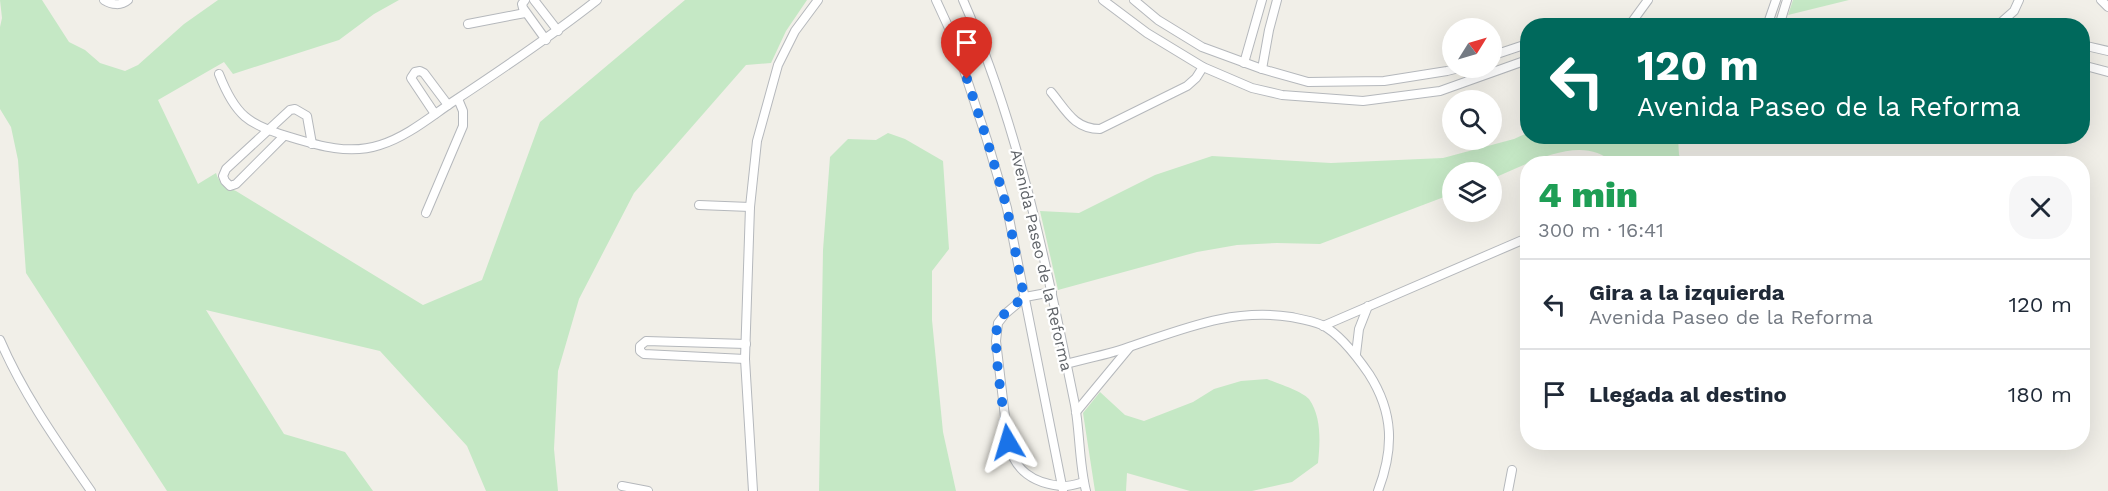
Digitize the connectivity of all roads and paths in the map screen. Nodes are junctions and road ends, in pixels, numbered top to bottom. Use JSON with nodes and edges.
{"nodes":[{"id":1,"x":104,"y":0,"type":"edge"},
{"id":2,"x":128,"y":0,"type":"edge"},
{"id":3,"x":525,"y":0,"type":"edge"},
{"id":4,"x":534,"y":0,"type":"edge"},
{"id":5,"x":597,"y":0,"type":"edge"},
{"id":6,"x":818,"y":0,"type":"edge"},
{"id":7,"x":936,"y":0,"type":"edge"},
{"id":8,"x":963,"y":0,"type":"edge"},
{"id":9,"x":1103,"y":0,"type":"edge"},
{"id":10,"x":1134,"y":0,"type":"edge"},
{"id":11,"x":1262,"y":0,"type":"edge"},
{"id":12,"x":1277,"y":0,"type":"edge"},
{"id":13,"x":1648,"y":0,"type":"edge"},
{"id":14,"x":1776,"y":0,"type":"edge"},
{"id":15,"x":1787,"y":0,"type":"edge"},
{"id":16,"x":2019,"y":0,"type":"edge"},
{"id":17,"x":2101,"y":0,"type":"edge"},
{"id":18,"x":2108,"y":7,"type":"edge"},
{"id":19,"x":525,"y":13,"type":"junction"},
{"id":20,"x":1635,"y":18,"type":"edge"},
{"id":21,"x":1770,"y":18,"type":"edge"},
{"id":22,"x":1781,"y":18,"type":"edge"},
{"id":23,"x":2006,"y":18,"type":"edge"},
{"id":24,"x":468,"y":24,"type":"dead end"},
{"id":25,"x":558,"y":31,"type":"junction"},
{"id":26,"x":546,"y":40,"type":"junction"},
{"id":27,"x":1520,"y":46,"type":"edge"},
{"id":28,"x":2090,"y":47,"type":"edge"},
{"id":29,"x":2108,"y":51,"type":"edge"},
{"id":30,"x":1502,"y":52,"type":"edge"},
{"id":31,"x":1520,"y":62,"type":"edge"},
{"id":32,"x":1244,"y":63,"type":"junction"},
{"id":33,"x":1203,"y":67,"type":"junction"},
{"id":34,"x":2090,"y":67,"type":"edge"},
{"id":35,"x":1262,"y":69,"type":"junction"},
{"id":36,"x":1442,"y":72,"type":"edge"},
{"id":37,"x":2108,"y":72,"type":"edge"},
{"id":38,"x":219,"y":74,"type":"dead end"},
{"id":39,"x":1051,"y":92,"type":"dead end"},
{"id":40,"x":458,"y":99,"type":"junction"},
{"id":41,"x":448,"y":105,"type":"junction"},
{"id":42,"x":435,"y":114,"type":"junction"},
{"id":43,"x":268,"y":130,"type":"junction"},
{"id":44,"x":284,"y":136,"type":"junction"},
{"id":45,"x":312,"y":144,"type":"junction"},
{"id":46,"x":699,"y":205,"type":"dead end"},
{"id":47,"x":750,"y":207,"type":"junction"},
{"id":48,"x":426,"y":213,"type":"dead end"},
{"id":49,"x":1520,"y":241,"type":"edge"},
{"id":50,"x":1052,"y":292,"type":"junction"},
{"id":51,"x":1024,"y":297,"type":"junction"},
{"id":52,"x":1368,"y":306,"type":"junction"},
{"id":53,"x":1323,"y":326,"type":"junction"},
{"id":54,"x":0,"y":340,"type":"edge"},
{"id":55,"x":746,"y":344,"type":"junction"},
{"id":56,"x":1130,"y":347,"type":"junction"},
{"id":57,"x":1356,"y":354,"type":"junction"},
{"id":58,"x":745,"y":359,"type":"junction"},
{"id":59,"x":1066,"y":364,"type":"junction"},
{"id":60,"x":1076,"y":412,"type":"junction"},
{"id":61,"x":1512,"y":470,"type":"dead end"},
{"id":62,"x":1084,"y":482,"type":"junction"},
{"id":63,"x":627,"y":488,"type":"edge"},
{"id":64,"x":1063,"y":489,"type":"edge"},
{"id":65,"x":91,"y":491,"type":"edge"},
{"id":66,"x":648,"y":491,"type":"edge"},
{"id":67,"x":753,"y":491,"type":"edge"},
{"id":68,"x":1086,"y":491,"type":"edge"},
{"id":69,"x":1378,"y":491,"type":"edge"},
{"id":70,"x":1508,"y":491,"type":"edge"}],
"edges":[{"from":1,"to":2,"type":"street"},
{"from":3,"to":19,"type":"street"},
{"from":4,"to":25,"type":"street"},
{"from":5,"to":25,"type":"street"},
{"from":6,"to":47,"type":"street"},
{"from":7,"to":51,"type":"street","name":"Avenida Paseo de la Reforma"},
{"from":8,"to":50,"type":"street","name":"Avenida Paseo de la Reforma"},
{"from":9,"to":33,"type":"street"},
{"from":10,"to":32,"type":"street"},
{"from":11,"to":32,"type":"street"},
{"from":12,"to":35,"type":"street"},
{"from":13,"to":20,"type":"street"},
{"from":14,"to":21,"type":"street"},
{"from":15,"to":22,"type":"street"},
{"from":16,"to":23,"type":"street"},
{"from":17,"to":18,"type":"street"},
{"from":19,"to":24,"type":"street"},
{"from":19,"to":26,"type":"street"},
{"from":25,"to":26,"type":"street"},
{"from":26,"to":40,"type":"street"},
{"from":27,"to":30,"type":"street"},
{"from":28,"to":29,"type":"street"},
{"from":31,"to":33,"type":"street"},
{"from":32,"to":35,"type":"street"},
{"from":33,"to":39,"type":"street"},
{"from":34,"to":37,"type":"street"},
{"from":35,"to":36,"type":"street"},
{"from":38,"to":43,"type":"street"},
{"from":40,"to":41,"type":"street"},
{"from":40,"to":48,"type":"street"},
{"from":41,"to":42,"type":"street"},
{"from":41,"to":42,"type":"street"},
{"from":42,"to":45,"type":"street"},
{"from":43,"to":44,"type":"street"},
{"from":43,"to":44,"type":"street"},
{"from":43,"to":45,"type":"street"},
{"from":44,"to":45,"type":"street"},
{"from":46,"to":47,"type":"street"},
{"from":47,"to":55,"type":"street"},
{"from":49,"to":52,"type":"street"},
{"from":50,"to":51,"type":"street"},
{"from":50,"to":59,"type":"street","name":"Avenida Paseo de la Reforma"},
{"from":51,"to":64,"type":"street","name":"Avenida Paseo de la Reforma"},
{"from":51,"to":64,"type":"street"},
{"from":52,"to":53,"type":"street"},
{"from":52,"to":57,"type":"street"},
{"from":53,"to":56,"type":"street"},
{"from":53,"to":57,"type":"street"},
{"from":54,"to":65,"type":"street"},
{"from":55,"to":58,"type":"street"},
{"from":55,"to":58,"type":"street"},
{"from":56,"to":59,"type":"street"},
{"from":56,"to":60,"type":"street"},
{"from":57,"to":69,"type":"street"},
{"from":58,"to":67,"type":"street"},
{"from":59,"to":60,"type":"street","name":"Avenida Paseo de la Reforma"},
{"from":60,"to":62,"type":"street","name":"Avenida Paseo de la Reforma"},
{"from":61,"to":70,"type":"street"},
{"from":62,"to":64,"type":"street"},
{"from":62,"to":68,"type":"street","name":"Avenida Paseo de la Reforma"},
{"from":63,"to":66,"type":"street"}]}
